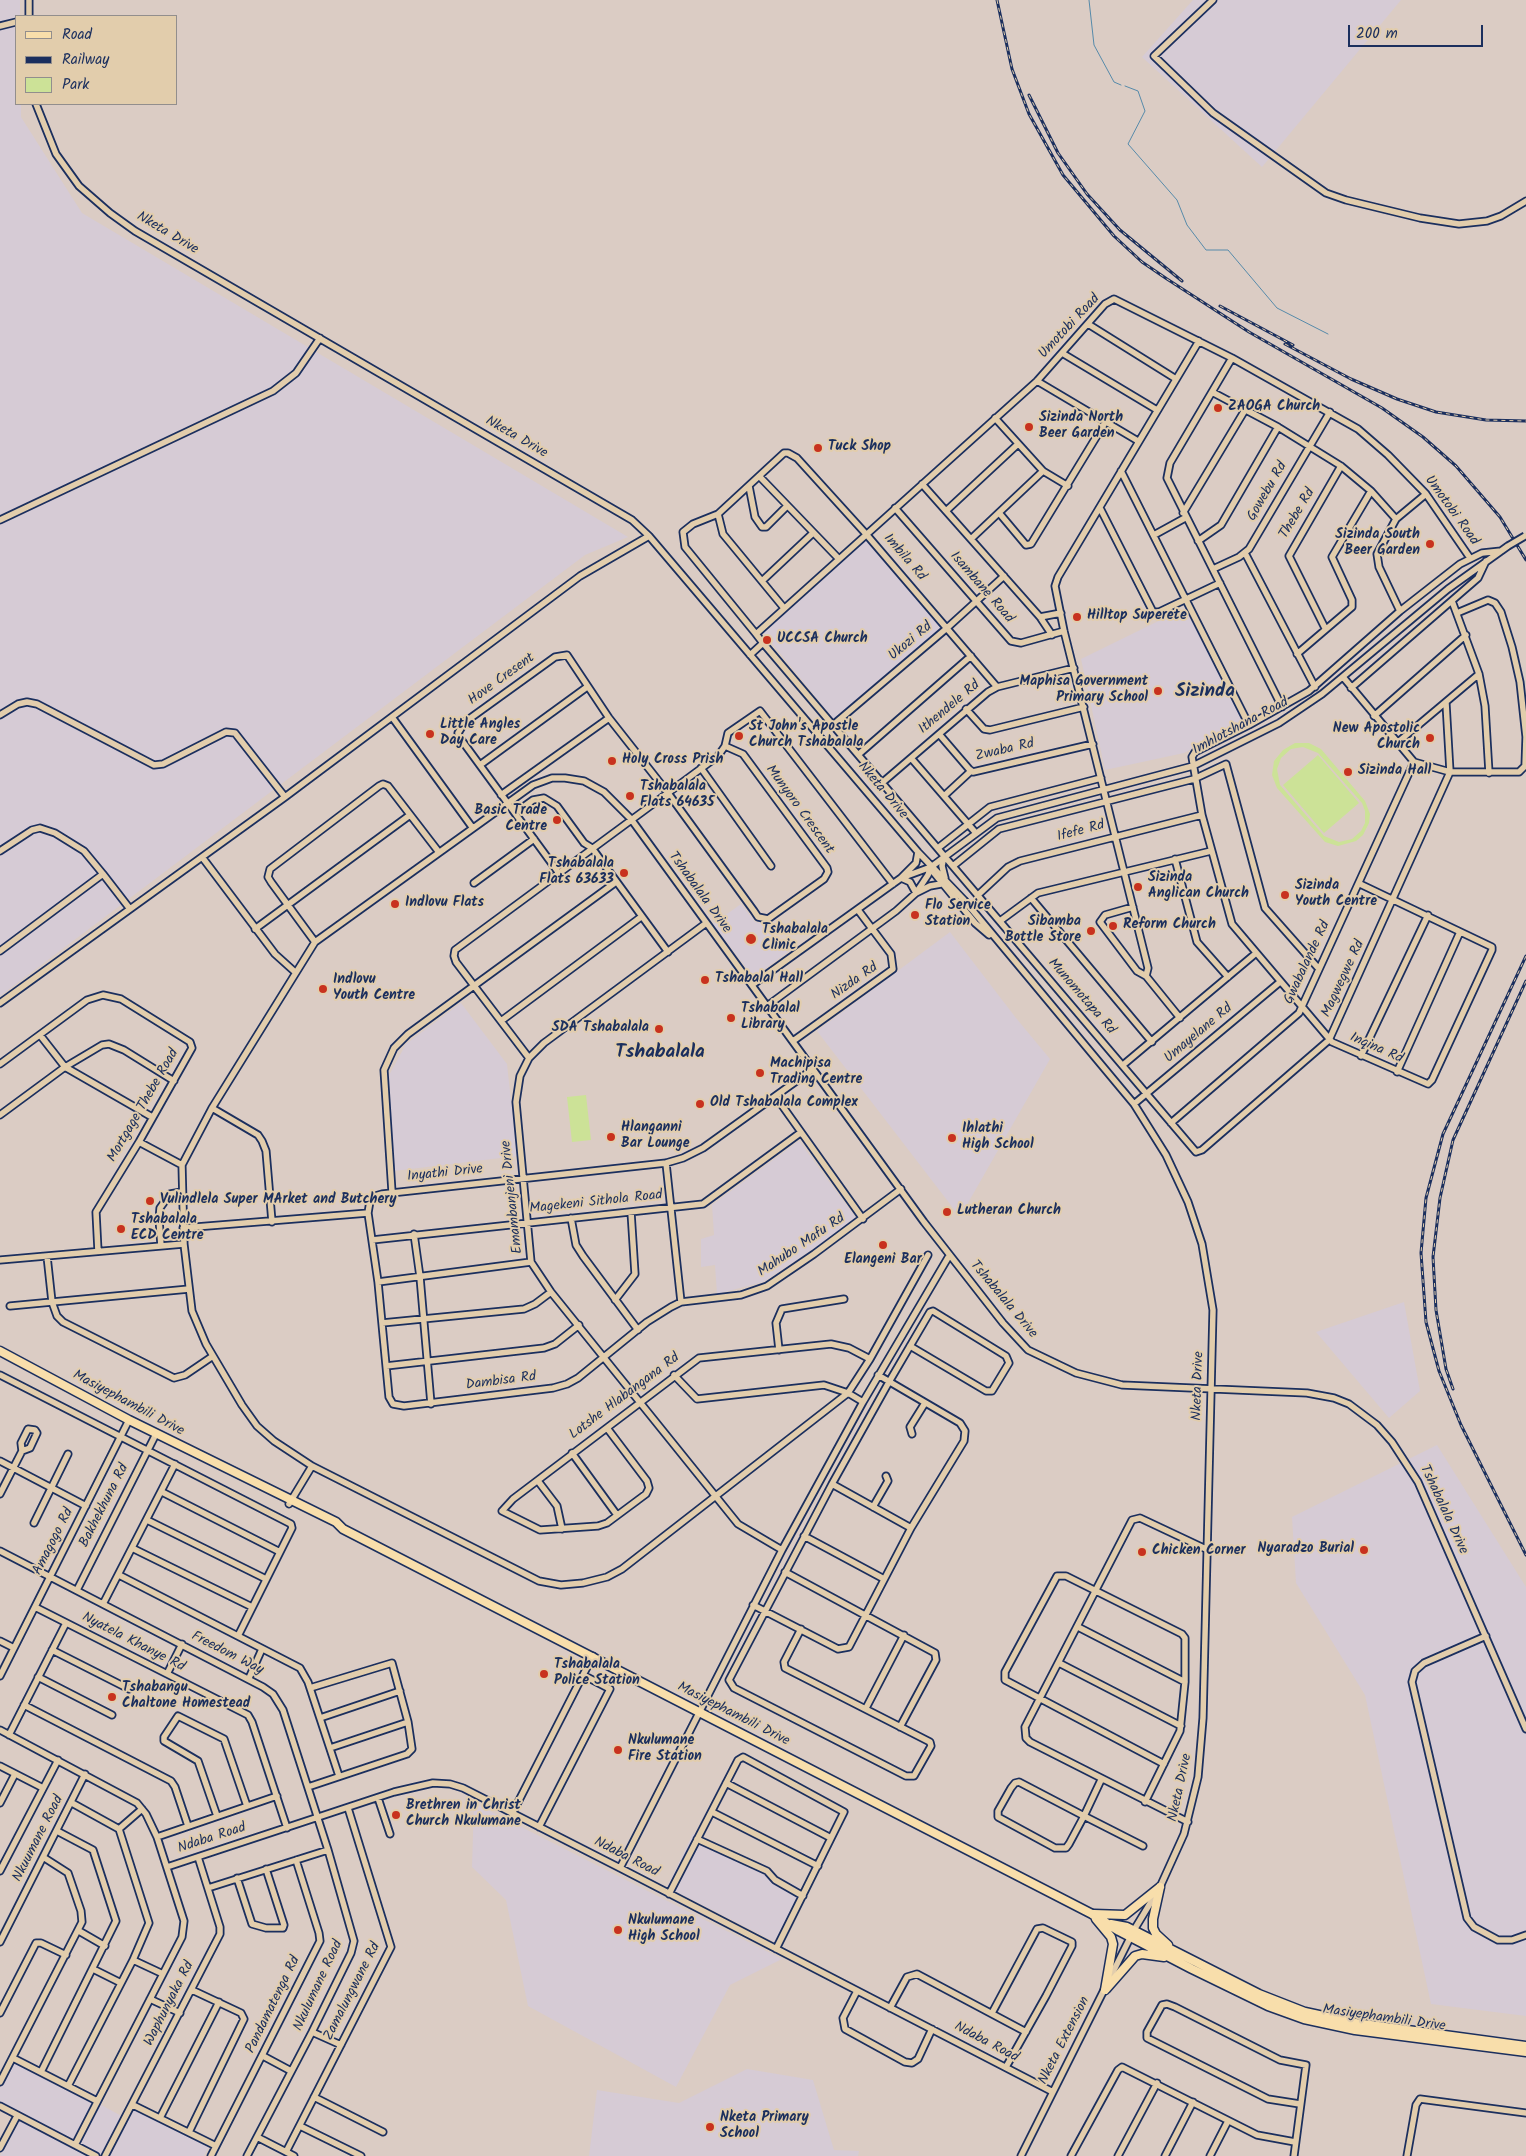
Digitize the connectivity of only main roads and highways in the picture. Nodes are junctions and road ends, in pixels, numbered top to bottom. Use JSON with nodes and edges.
{"nodes":[{"id":1,"x":0,"y":1351,"type":"edge"},
{"id":2,"x":1092,"y":1914,"type":"junction"},
{"id":3,"x":1132,"y":1934,"type":"junction"},
{"id":4,"x":1173,"y":1950,"type":"junction"},
{"id":5,"x":1173,"y":1959,"type":"junction"},
{"id":6,"x":1526,"y":2046,"type":"edge"},
{"id":7,"x":1526,"y":2052,"type":"edge"}],
"edges":[{"from":1,"to":2,"type":"main road","name":"Masiyephambili Drive"},
{"from":2,"to":3,"type":"main road","name":"Masiyephambili Drive"},
{"from":2,"to":4,"type":"main road"},
{"from":2,"to":5,"type":"main road"},
{"from":3,"to":4,"type":"main road","name":"Masiyephambili Drive"},
{"from":3,"to":5,"type":"main road","name":"Masiyephambili Drive"},
{"from":4,"to":6,"type":"main road","name":"Masiyephambili Drive"},
{"from":5,"to":7,"type":"main road","name":"Masiyephambili Drive"}]}
